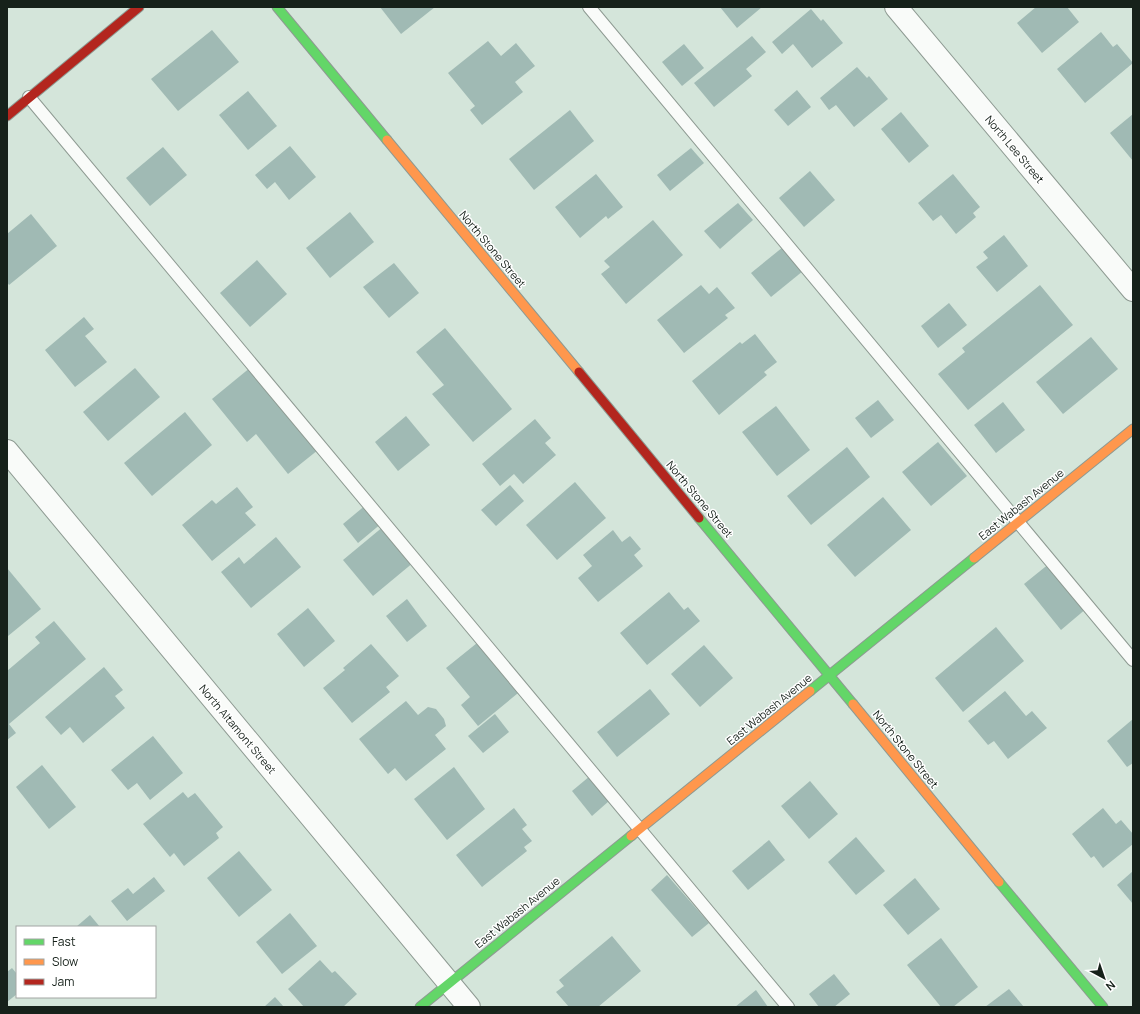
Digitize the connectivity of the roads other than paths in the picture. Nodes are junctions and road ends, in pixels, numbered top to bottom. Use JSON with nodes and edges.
{"nodes":[{"id":1,"x":139,"y":7,"type":"edge"},
{"id":2,"x":277,"y":7,"type":"edge"},
{"id":3,"x":589,"y":7,"type":"edge"},
{"id":4,"x":896,"y":7,"type":"edge"},
{"id":5,"x":29,"y":97,"type":"junction"},
{"id":6,"x":7,"y":116,"type":"edge"},
{"id":7,"x":1133,"y":290,"type":"edge"},
{"id":8,"x":1133,"y":429,"type":"edge"},
{"id":9,"x":7,"y":451,"type":"edge"},
{"id":10,"x":1019,"y":521,"type":"junction"},
{"id":11,"x":1133,"y":660,"type":"edge"},
{"id":12,"x":830,"y":675,"type":"junction"},
{"id":13,"x":640,"y":829,"type":"junction"},
{"id":14,"x":449,"y":983,"type":"junction"},
{"id":15,"x":420,"y":1007,"type":"edge"},
{"id":16,"x":469,"y":1007,"type":"edge"},
{"id":17,"x":788,"y":1007,"type":"edge"},
{"id":18,"x":1103,"y":1007,"type":"edge"}],
"edges":[{"from":1,"to":5,"type":"street"},
{"from":2,"to":12,"type":"street","name":"North Stone Street"},
{"from":3,"to":10,"type":"lane"},
{"from":4,"to":7,"type":"street","name":"North Lee Street"},
{"from":5,"to":6,"type":"street"},
{"from":5,"to":13,"type":"lane"},
{"from":8,"to":10,"type":"street","name":"East Wabash Avenue"},
{"from":9,"to":14,"type":"street","name":"North Altamont Street"},
{"from":10,"to":11,"type":"lane"},
{"from":10,"to":12,"type":"street","name":"East Wabash Avenue"},
{"from":12,"to":13,"type":"street","name":"East Wabash Avenue"},
{"from":12,"to":18,"type":"street","name":"North Stone Street"},
{"from":13,"to":14,"type":"street","name":"East Wabash Avenue"},
{"from":13,"to":17,"type":"lane"},
{"from":14,"to":15,"type":"street","name":"East Wabash Avenue"},
{"from":14,"to":16,"type":"street","name":"North Altamont Street"}]}
